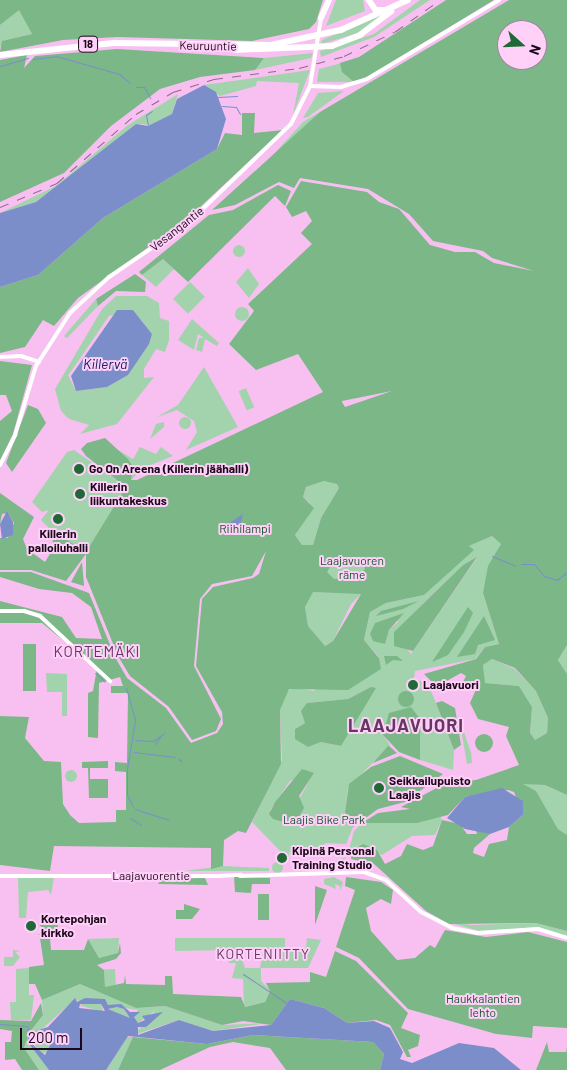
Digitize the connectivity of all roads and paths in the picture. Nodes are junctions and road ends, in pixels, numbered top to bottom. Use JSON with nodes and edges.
{"nodes":[{"id":1,"x":329,"y":0,"type":"edge"},
{"id":2,"x":368,"y":0,"type":"edge"},
{"id":3,"x":408,"y":0,"type":"edge"},
{"id":4,"x":499,"y":0,"type":"edge"},
{"id":5,"x":394,"y":7,"type":"junction"},
{"id":6,"x":322,"y":18,"type":"joint"},
{"id":7,"x":367,"y":20,"type":"junction"},
{"id":8,"x":206,"y":46,"type":"junction"},
{"id":9,"x":318,"y":48,"type":"junction"},
{"id":10,"x":0,"y":55,"type":"edge"},
{"id":11,"x":310,"y":86,"type":"junction"},
{"id":12,"x":0,"y":357,"type":"edge"},
{"id":13,"x":39,"y":361,"type":"junction"},
{"id":14,"x":0,"y":464,"type":"edge"},
{"id":15,"x":0,"y":611,"type":"edge"},
{"id":16,"x":110,"y":681,"type":"dead end"},
{"id":17,"x":0,"y":876,"type":"edge"},
{"id":18,"x":567,"y":938,"type":"edge"}],
"edges":[{"from":1,"to":6,"type":"highway"},
{"from":2,"to":5,"type":"highway"},
{"from":2,"to":7,"type":"highway"},
{"from":3,"to":5,"type":"highway","name":"Keuruuntie","number":"18"},
{"from":3,"to":9,"type":"highway"},
{"from":4,"to":11,"type":"street"},
{"from":5,"to":7,"type":"highway","name":"Keuruuntie","number":"18"},
{"from":6,"to":9,"type":"street","name":"Vesangantie"},
{"from":7,"to":8,"type":"highway","name":"Keuruuntie","number":"18"},
{"from":8,"to":9,"type":"highway"},
{"from":8,"to":10,"type":"highway","name":"Keuruuntie","number":"18"},
{"from":9,"to":11,"type":"street","name":"Vesangantie"},
{"from":11,"to":13,"type":"street","name":"Vesangantie"},
{"from":12,"to":13,"type":"street"},
{"from":13,"to":14,"type":"street","name":"Vesangantie"},
{"from":15,"to":16,"type":"street"},
{"from":17,"to":18,"type":"street","name":"Laajavuorentie"}]}
